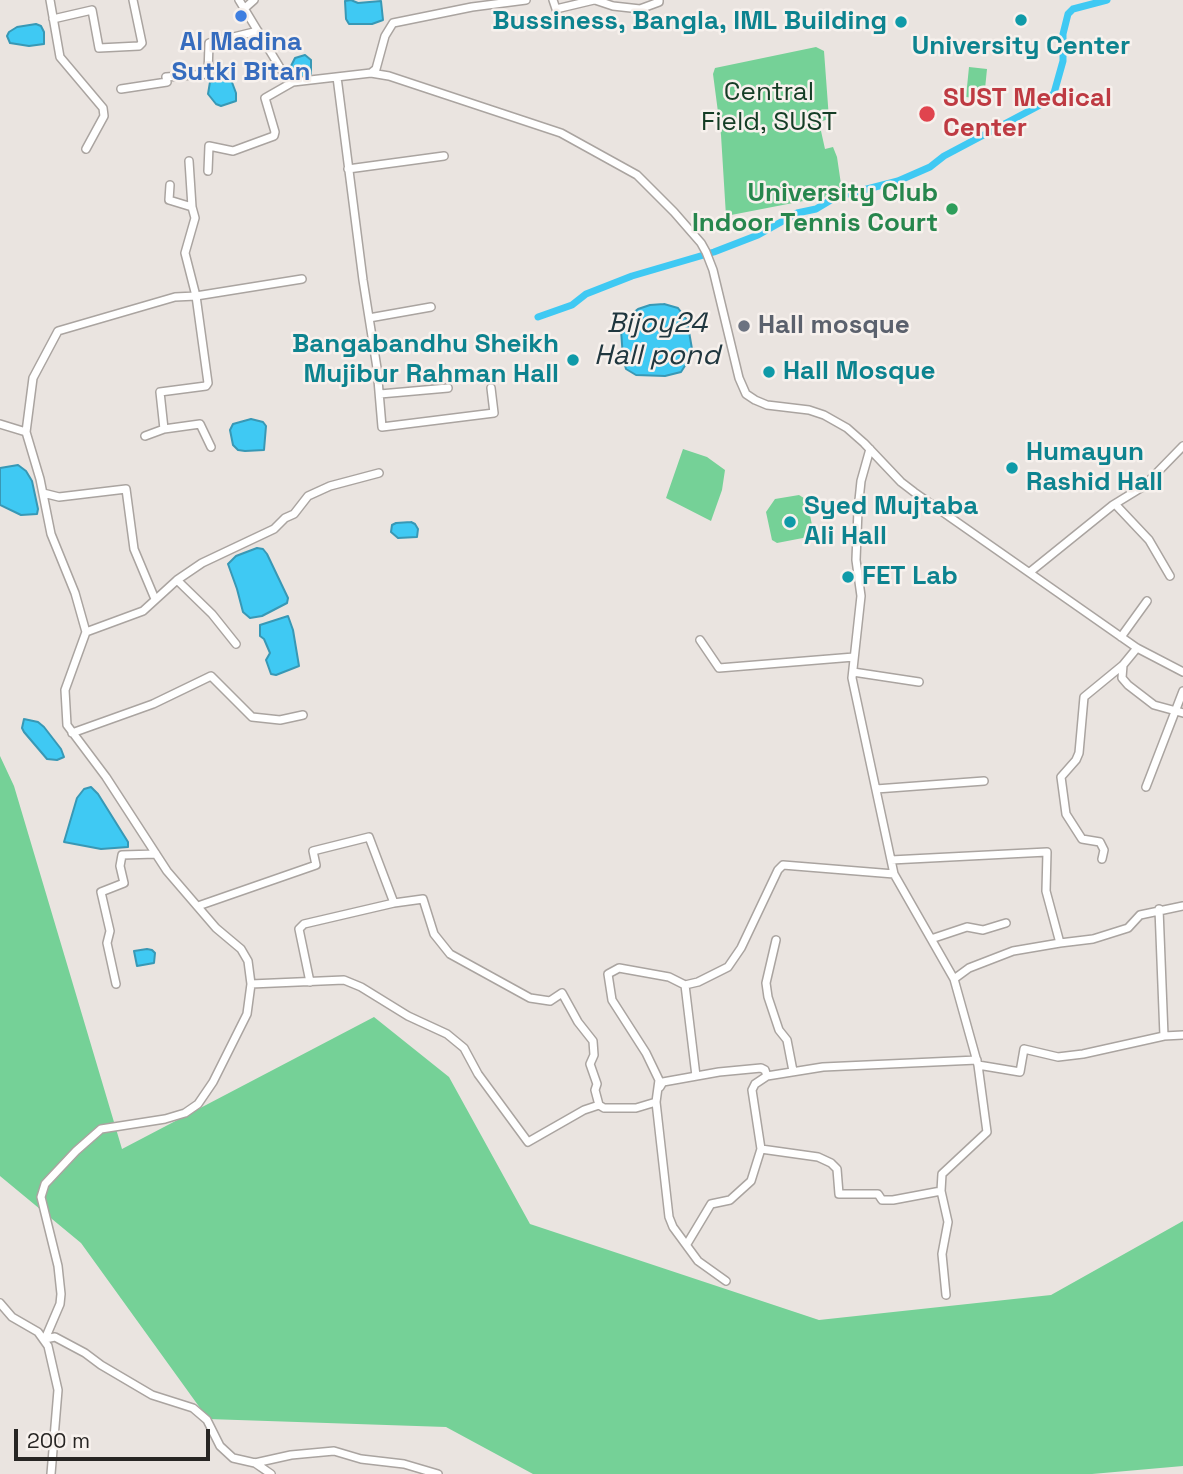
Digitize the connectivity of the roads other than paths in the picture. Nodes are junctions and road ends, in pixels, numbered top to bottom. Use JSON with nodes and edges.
{"nodes":[{"id":1,"x":50,"y":0,"type":"edge"},
{"id":2,"x":133,"y":0,"type":"edge"},
{"id":3,"x":239,"y":0,"type":"edge"},
{"id":4,"x":254,"y":0,"type":"edge"},
{"id":5,"x":526,"y":0,"type":"edge"},
{"id":6,"x":553,"y":0,"type":"edge"},
{"id":7,"x":595,"y":0,"type":"edge"},
{"id":8,"x":659,"y":0,"type":"edge"},
{"id":9,"x":245,"y":8,"type":"junction"},
{"id":10,"x":53,"y":19,"type":"junction"},
{"id":11,"x":258,"y":31,"type":"junction"},
{"id":12,"x":371,"y":73,"type":"junction"},
{"id":13,"x":337,"y":77,"type":"junction"},
{"id":14,"x":293,"y":82,"type":"junction"},
{"id":15,"x":121,"y":89,"type":"dead end"},
{"id":16,"x":86,"y":149,"type":"dead end"},
{"id":17,"x":444,"y":156,"type":"dead end"},
{"id":18,"x":189,"y":161,"type":"dead end"},
{"id":19,"x":348,"y":169,"type":"junction"},
{"id":20,"x":208,"y":171,"type":"dead end"},
{"id":21,"x":170,"y":185,"type":"dead end"},
{"id":22,"x":192,"y":207,"type":"junction"},
{"id":23,"x":302,"y":279,"type":"dead end"},
{"id":24,"x":196,"y":296,"type":"junction"},
{"id":25,"x":430,"y":307,"type":"dead end"},
{"id":26,"x":369,"y":318,"type":"junction"},
{"id":27,"x":448,"y":388,"type":"dead end"},
{"id":28,"x":491,"y":388,"type":"dead end"},
{"id":29,"x":380,"y":394,"type":"junction"},
{"id":30,"x":0,"y":424,"type":"edge"},
{"id":31,"x":164,"y":429,"type":"junction"},
{"id":32,"x":26,"y":432,"type":"junction"},
{"id":33,"x":145,"y":436,"type":"dead end"},
{"id":34,"x":1183,"y":446,"type":"edge"},
{"id":35,"x":211,"y":447,"type":"dead end"},
{"id":36,"x":870,"y":449,"type":"junction"},
{"id":37,"x":379,"y":473,"type":"dead end"},
{"id":38,"x":43,"y":493,"type":"junction"},
{"id":39,"x":1115,"y":504,"type":"junction"},
{"id":40,"x":1030,"y":572,"type":"junction"},
{"id":41,"x":1170,"y":576,"type":"dead end"},
{"id":42,"x":177,"y":580,"type":"junction"},
{"id":43,"x":155,"y":599,"type":"junction"},
{"id":44,"x":1147,"y":601,"type":"dead end"},
{"id":45,"x":86,"y":632,"type":"junction"},
{"id":46,"x":1121,"y":637,"type":"junction"},
{"id":47,"x":700,"y":640,"type":"dead end"},
{"id":48,"x":236,"y":644,"type":"dead end"},
{"id":49,"x":1137,"y":648,"type":"junction"},
{"id":50,"x":854,"y":657,"type":"junction"},
{"id":51,"x":1123,"y":665,"type":"junction"},
{"id":52,"x":853,"y":672,"type":"junction"},
{"id":53,"x":1183,"y":672,"type":"edge"},
{"id":54,"x":919,"y":682,"type":"dead end"},
{"id":55,"x":1183,"y":691,"type":"edge"},
{"id":56,"x":1179,"y":713,"type":"edge"},
{"id":57,"x":303,"y":715,"type":"dead end"},
{"id":58,"x":72,"y":733,"type":"junction"},
{"id":59,"x":985,"y":781,"type":"dead end"},
{"id":60,"x":1146,"y":788,"type":"dead end"},
{"id":61,"x":876,"y":789,"type":"junction"},
{"id":62,"x":156,"y":854,"type":"junction"},
{"id":63,"x":1102,"y":859,"type":"dead end"},
{"id":64,"x":891,"y":860,"type":"junction"},
{"id":65,"x":894,"y":874,"type":"junction"},
{"id":66,"x":394,"y":903,"type":"junction"},
{"id":67,"x":198,"y":906,"type":"junction"},
{"id":68,"x":1183,"y":906,"type":"edge"},
{"id":69,"x":1159,"y":909,"type":"junction"},
{"id":70,"x":1006,"y":923,"type":"dead end"},
{"id":71,"x":931,"y":939,"type":"junction"},
{"id":72,"x":776,"y":940,"type":"dead end"},
{"id":73,"x":1059,"y":943,"type":"junction"},
{"id":74,"x":954,"y":979,"type":"junction"},
{"id":75,"x":310,"y":982,"type":"junction"},
{"id":76,"x":116,"y":984,"type":"dead end"},
{"id":77,"x":251,"y":984,"type":"junction"},
{"id":78,"x":685,"y":985,"type":"junction"},
{"id":79,"x":1183,"y":1035,"type":"edge"},
{"id":80,"x":1164,"y":1036,"type":"junction"},
{"id":81,"x":977,"y":1063,"type":"junction"},
{"id":82,"x":793,"y":1071,"type":"junction"},
{"id":83,"x":696,"y":1076,"type":"junction"},
{"id":84,"x":767,"y":1076,"type":"junction"},
{"id":85,"x":657,"y":1090,"type":"junction"},
{"id":86,"x":656,"y":1102,"type":"junction"},
{"id":87,"x":598,"y":1105,"type":"junction"},
{"id":88,"x":761,"y":1149,"type":"junction"},
{"id":89,"x":942,"y":1191,"type":"junction"},
{"id":90,"x":687,"y":1244,"type":"junction"},
{"id":91,"x":726,"y":1281,"type":"dead end"},
{"id":92,"x":946,"y":1295,"type":"dead end"},
{"id":93,"x":0,"y":1303,"type":"edge"},
{"id":94,"x":45,"y":1339,"type":"junction"},
{"id":95,"x":255,"y":1463,"type":"junction"},
{"id":96,"x":51,"y":1474,"type":"edge"},
{"id":97,"x":271,"y":1474,"type":"edge"},
{"id":98,"x":438,"y":1474,"type":"edge"}],
"edges":[{"from":1,"to":10,"type":"street"},
{"from":2,"to":10,"type":"street"},
{"from":3,"to":9,"type":"street"},
{"from":4,"to":9,"type":"street"},
{"from":5,"to":12,"type":"street"},
{"from":6,"to":7,"type":"street"},
{"from":7,"to":8,"type":"street"},
{"from":9,"to":11,"type":"street"},
{"from":10,"to":16,"type":"street"},
{"from":11,"to":14,"type":"street"},
{"from":11,"to":15,"type":"street"},
{"from":12,"to":13,"type":"street"},
{"from":12,"to":36,"type":"street"},
{"from":13,"to":14,"type":"street"},
{"from":13,"to":19,"type":"street"},
{"from":14,"to":20,"type":"street"},
{"from":17,"to":19,"type":"street"},
{"from":18,"to":22,"type":"street"},
{"from":19,"to":26,"type":"street"},
{"from":21,"to":22,"type":"street"},
{"from":22,"to":24,"type":"street"},
{"from":23,"to":24,"type":"street"},
{"from":24,"to":31,"type":"street"},
{"from":24,"to":32,"type":"street"},
{"from":25,"to":26,"type":"street"},
{"from":26,"to":29,"type":"street"},
{"from":27,"to":29,"type":"street"},
{"from":28,"to":29,"type":"street"},
{"from":30,"to":32,"type":"street"},
{"from":31,"to":33,"type":"street"},
{"from":31,"to":35,"type":"street"},
{"from":32,"to":38,"type":"street"},
{"from":34,"to":39,"type":"street"},
{"from":36,"to":40,"type":"street"},
{"from":36,"to":50,"type":"street"},
{"from":37,"to":42,"type":"street"},
{"from":38,"to":43,"type":"street"},
{"from":38,"to":45,"type":"street"},
{"from":39,"to":40,"type":"street"},
{"from":39,"to":41,"type":"street"},
{"from":40,"to":46,"type":"street"},
{"from":42,"to":43,"type":"street"},
{"from":42,"to":48,"type":"street"},
{"from":43,"to":45,"type":"street"},
{"from":44,"to":46,"type":"street"},
{"from":45,"to":58,"type":"street"},
{"from":46,"to":49,"type":"street"},
{"from":47,"to":50,"type":"street"},
{"from":49,"to":51,"type":"street"},
{"from":49,"to":53,"type":"street"},
{"from":50,"to":52,"type":"street"},
{"from":51,"to":56,"type":"street"},
{"from":51,"to":63,"type":"street"},
{"from":52,"to":54,"type":"street"},
{"from":52,"to":61,"type":"street"},
{"from":55,"to":56,"type":"street"},
{"from":56,"to":60,"type":"street"},
{"from":57,"to":58,"type":"street"},
{"from":58,"to":62,"type":"street"},
{"from":59,"to":61,"type":"street"},
{"from":61,"to":64,"type":"street"},
{"from":62,"to":67,"type":"street"},
{"from":62,"to":76,"type":"street"},
{"from":64,"to":65,"type":"street"},
{"from":64,"to":73,"type":"street"},
{"from":65,"to":71,"type":"street"},
{"from":65,"to":78,"type":"street"},
{"from":66,"to":67,"type":"street"},
{"from":66,"to":75,"type":"street"},
{"from":66,"to":87,"type":"street"},
{"from":67,"to":77,"type":"street"},
{"from":68,"to":69,"type":"street"},
{"from":69,"to":73,"type":"street"},
{"from":69,"to":80,"type":"street"},
{"from":70,"to":71,"type":"street"},
{"from":71,"to":74,"type":"street"},
{"from":72,"to":82,"type":"street"},
{"from":73,"to":74,"type":"street"},
{"from":74,"to":81,"type":"street"},
{"from":75,"to":77,"type":"street"},
{"from":75,"to":87,"type":"street"},
{"from":77,"to":94,"type":"street"},
{"from":78,"to":83,"type":"street"},
{"from":78,"to":85,"type":"street"},
{"from":79,"to":80,"type":"street"},
{"from":80,"to":81,"type":"street"},
{"from":81,"to":82,"type":"street"},
{"from":81,"to":89,"type":"street"},
{"from":82,"to":84,"type":"street"},
{"from":83,"to":84,"type":"street"},
{"from":83,"to":85,"type":"street"},
{"from":84,"to":88,"type":"street"},
{"from":85,"to":86,"type":"street"},
{"from":86,"to":87,"type":"street"},
{"from":86,"to":90,"type":"street"},
{"from":88,"to":89,"type":"street"},
{"from":88,"to":90,"type":"street"},
{"from":89,"to":92,"type":"street"},
{"from":90,"to":91,"type":"street"},
{"from":93,"to":94,"type":"street"},
{"from":94,"to":95,"type":"street"},
{"from":94,"to":96,"type":"street"},
{"from":95,"to":97,"type":"street"},
{"from":95,"to":98,"type":"street"}]}
